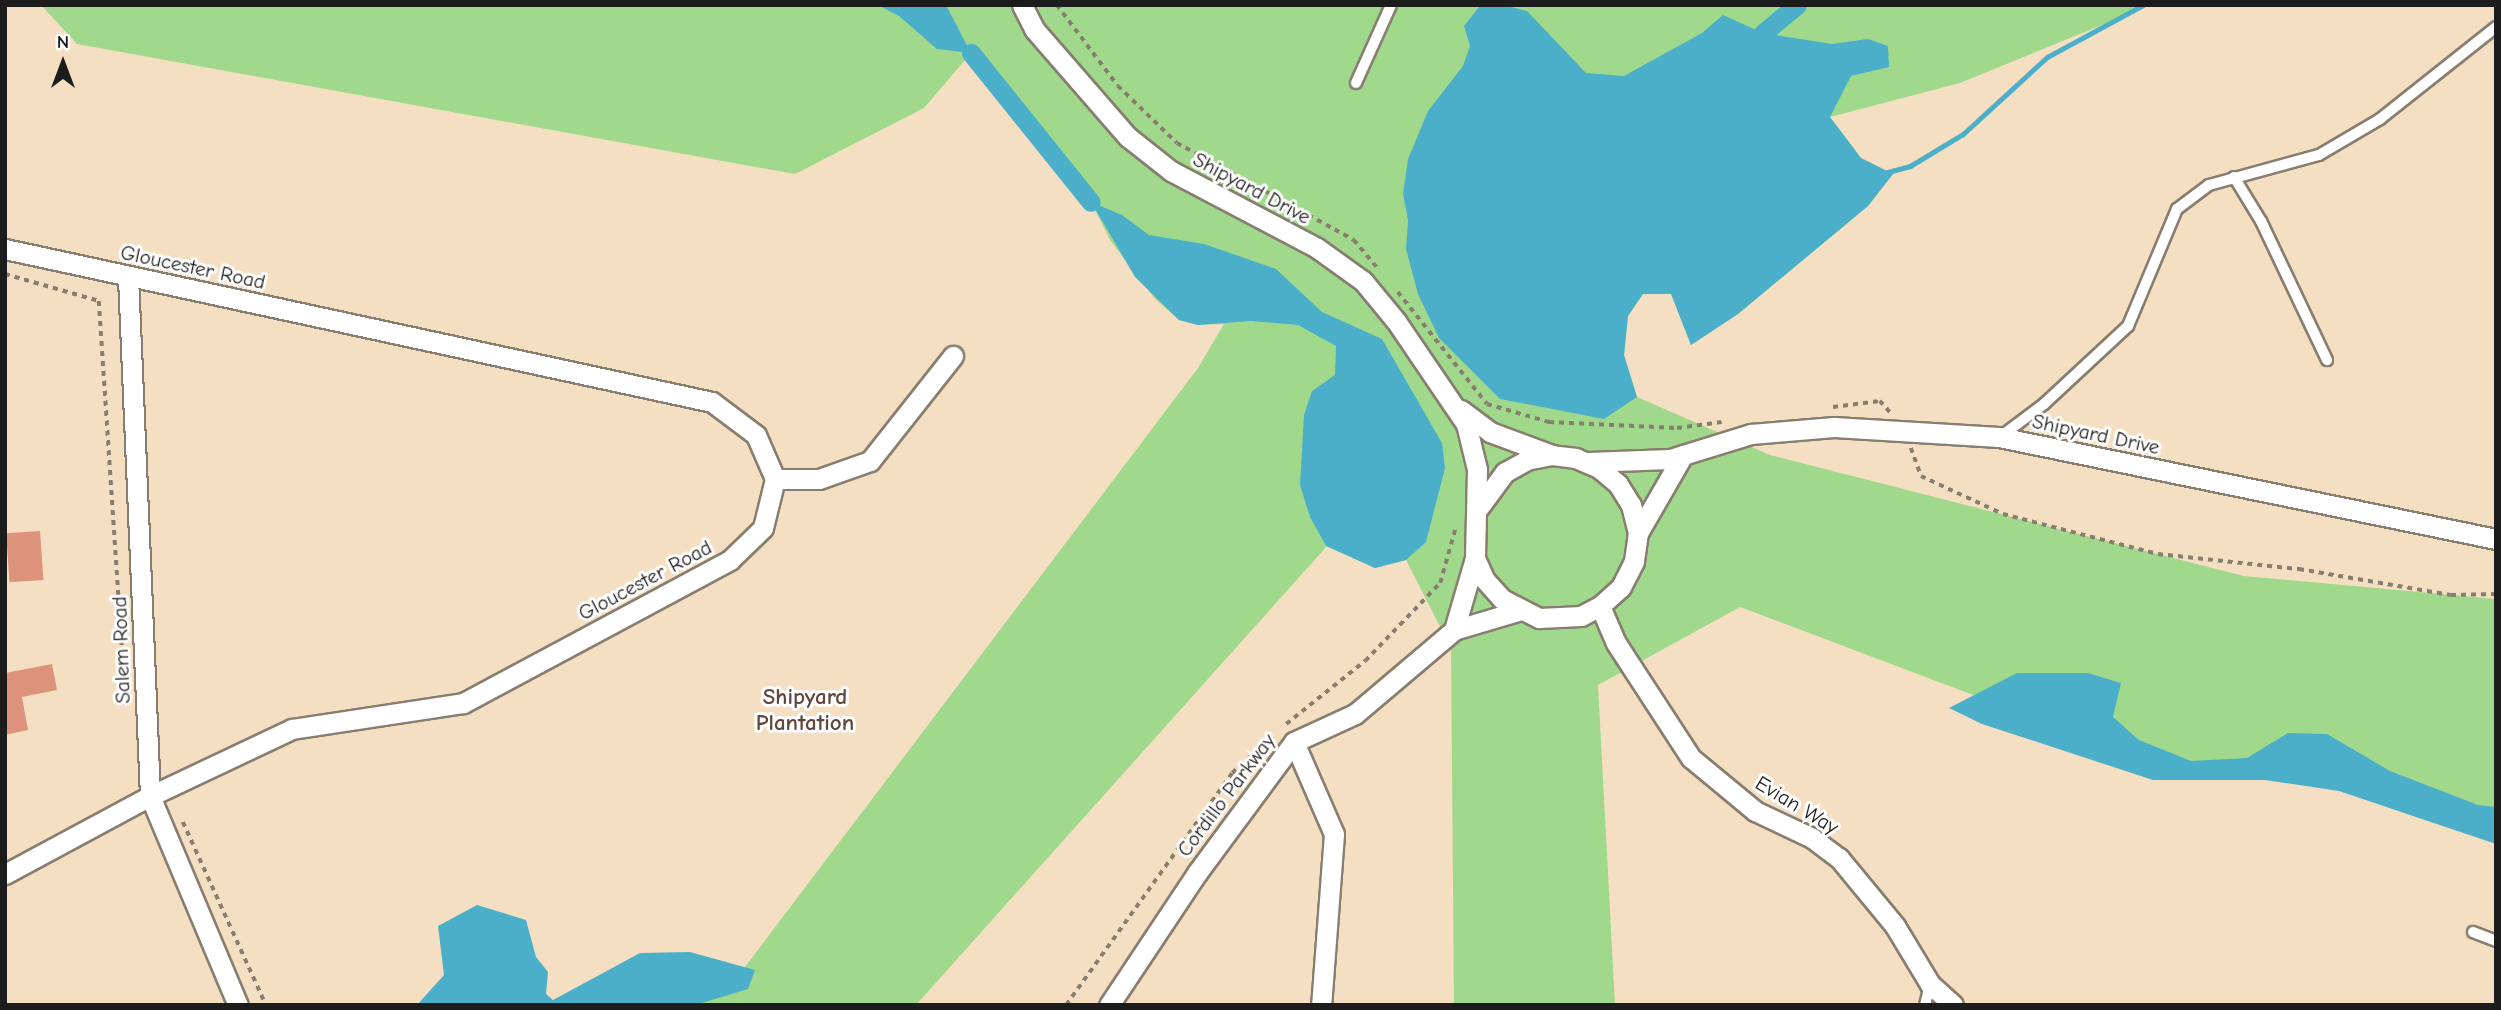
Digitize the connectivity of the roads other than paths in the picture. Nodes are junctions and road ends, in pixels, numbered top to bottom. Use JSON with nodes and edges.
{"nodes":[{"id":1,"x":1022,"y":5,"type":"edge"},
{"id":2,"x":1391,"y":5,"type":"edge"},
{"id":3,"x":2496,"y":27,"type":"edge"},
{"id":4,"x":1356,"y":83,"type":"dead end"},
{"id":5,"x":2234,"y":177,"type":"junction"},
{"id":6,"x":5,"y":249,"type":"edge"},
{"id":7,"x":128,"y":276,"type":"junction"},
{"id":8,"x":953,"y":356,"type":"dead end"},
{"id":9,"x":2327,"y":360,"type":"dead end"},
{"id":10,"x":1460,"y":409,"type":"junction"},
{"id":11,"x":1999,"y":437,"type":"junction"},
{"id":12,"x":1552,"y":455,"type":"junction"},
{"id":13,"x":1684,"y":455,"type":"junction"},
{"id":14,"x":1586,"y":462,"type":"junction"},
{"id":15,"x":775,"y":479,"type":"junction"},
{"id":16,"x":1468,"y":512,"type":"junction"},
{"id":17,"x":1638,"y":533,"type":"junction"},
{"id":18,"x":2496,"y":539,"type":"edge"},
{"id":19,"x":1475,"y":558,"type":"junction"},
{"id":20,"x":1600,"y":607,"type":"junction"},
{"id":21,"x":1518,"y":611,"type":"junction"},
{"id":22,"x":1454,"y":630,"type":"junction"},
{"id":23,"x":1294,"y":742,"type":"junction"},
{"id":24,"x":150,"y":796,"type":"junction"},
{"id":25,"x":5,"y":874,"type":"edge"},
{"id":26,"x":2473,"y":932,"type":"dead end"},
{"id":27,"x":2496,"y":941,"type":"edge"},
{"id":28,"x":1930,"y":984,"type":"junction"},
{"id":29,"x":238,"y":1005,"type":"edge"},
{"id":30,"x":1109,"y":1005,"type":"edge"},
{"id":31,"x":1321,"y":1005,"type":"edge"},
{"id":32,"x":1925,"y":1005,"type":"edge"},
{"id":33,"x":1953,"y":1005,"type":"edge"}],
"edges":[{"from":1,"to":10,"type":"street","name":"Shipyard Drive"},
{"from":2,"to":4,"type":"lane"},
{"from":3,"to":5,"type":"lane"},
{"from":5,"to":9,"type":"lane"},
{"from":5,"to":11,"type":"lane"},
{"from":6,"to":7,"type":"street","name":"Gloucester Road"},
{"from":7,"to":15,"type":"street","name":"Gloucester Road"},
{"from":7,"to":24,"type":"street","name":"Salem Road"},
{"from":8,"to":15,"type":"street"},
{"from":10,"to":12,"type":"street","name":"Shipyard Drive"},
{"from":10,"to":16,"type":"street","name":"Shipyard Drive"},
{"from":11,"to":13,"type":"street","name":"Shipyard Drive"},
{"from":11,"to":18,"type":"street","name":"Shipyard Drive"},
{"from":12,"to":14,"type":"street"},
{"from":12,"to":16,"type":"street"},
{"from":13,"to":14,"type":"street","name":"Shipyard Drive"},
{"from":13,"to":17,"type":"street"},
{"from":14,"to":17,"type":"street"},
{"from":15,"to":24,"type":"street","name":"Gloucester Road"},
{"from":16,"to":19,"type":"street"},
{"from":17,"to":20,"type":"street"},
{"from":19,"to":21,"type":"street"},
{"from":19,"to":22,"type":"street"},
{"from":20,"to":21,"type":"street"},
{"from":20,"to":28,"type":"street","name":"Evian Way"},
{"from":21,"to":22,"type":"street","name":"Cordillo Parkway"},
{"from":22,"to":23,"type":"street","name":"Cordillo Parkway"},
{"from":23,"to":30,"type":"street","name":"Cordillo Parkway"},
{"from":23,"to":31,"type":"street"},
{"from":24,"to":25,"type":"street","name":"Gloucester Road"},
{"from":24,"to":29,"type":"street","name":"Salem Road"},
{"from":26,"to":27,"type":"lane"},
{"from":28,"to":32,"type":"lane"},
{"from":28,"to":33,"type":"street","name":"Evian Way"}]}
